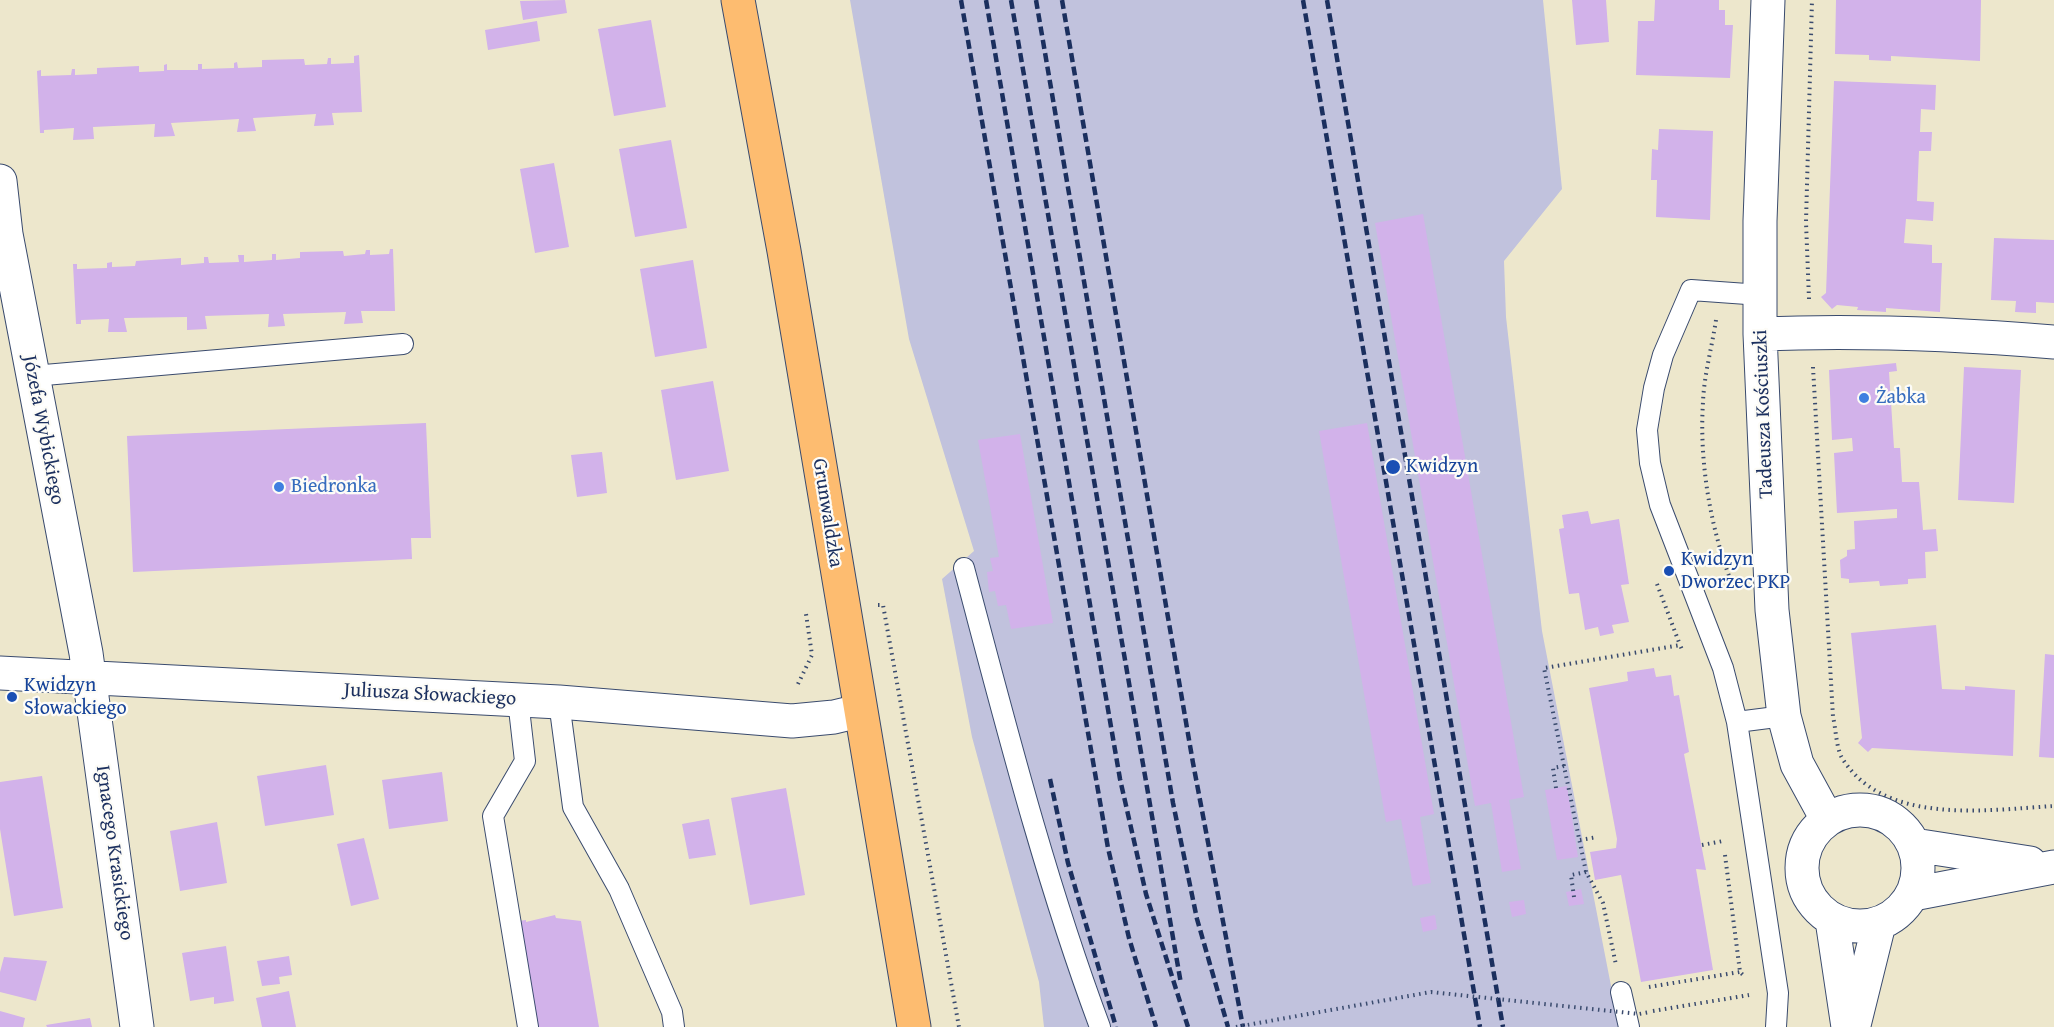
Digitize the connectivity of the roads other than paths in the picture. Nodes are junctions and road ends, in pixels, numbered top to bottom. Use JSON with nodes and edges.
{"nodes":[{"id":1,"x":738,"y":0,"type":"edge"},
{"id":2,"x":1768,"y":0,"type":"edge"},
{"id":3,"x":0,"y":181,"type":"edge"},
{"id":4,"x":9,"y":295,"type":"edge"},
{"id":5,"x":1761,"y":295,"type":"junction"},
{"id":6,"x":1760,"y":334,"type":"junction"},
{"id":7,"x":2054,"y":342,"type":"edge"},
{"id":8,"x":403,"y":344,"type":"dead end"},
{"id":9,"x":33,"y":376,"type":"junction"},
{"id":10,"x":964,"y":568,"type":"dead end"},
{"id":11,"x":0,"y":673,"type":"edge"},
{"id":12,"x":90,"y":678,"type":"junction"},
{"id":13,"x":518,"y":700,"type":"junction"},
{"id":14,"x":559,"y":702,"type":"junction"},
{"id":15,"x":859,"y":711,"type":"junction"},
{"id":16,"x":1784,"y":716,"type":"junction"},
{"id":17,"x":1737,"y":722,"type":"junction"},
{"id":18,"x":1827,"y":819,"type":"junction"},
{"id":19,"x":1914,"y":844,"type":"junction"},
{"id":20,"x":2053,"y":867,"type":"edge"},
{"id":21,"x":1913,"y":894,"type":"junction"},
{"id":22,"x":1833,"y":920,"type":"junction"},
{"id":23,"x":1879,"y":924,"type":"junction"},
{"id":24,"x":1621,"y":992,"type":"road end"},
{"id":25,"x":137,"y":1027,"type":"edge"},
{"id":26,"x":528,"y":1027,"type":"edge"},
{"id":27,"x":674,"y":1027,"type":"edge"},
{"id":28,"x":914,"y":1027,"type":"edge"},
{"id":29,"x":1100,"y":1027,"type":"edge"},
{"id":30,"x":1629,"y":1027,"type":"edge"},
{"id":31,"x":1776,"y":1027,"type":"edge"},
{"id":32,"x":1848,"y":1027,"type":"edge"},
{"id":33,"x":1854,"y":1027,"type":"edge"}],
"edges":[{"from":1,"to":15,"type":"main road","name":"Grunwaldzka"},
{"from":2,"to":5,"type":"street","name":"Tadeusza Kościuszki"},
{"from":3,"to":4,"type":"street","name":"Józefa Wybickiego"},
{"from":4,"to":9,"type":"street","name":"Józefa Wybickiego"},
{"from":5,"to":6,"type":"street","name":"Tadeusza Kościuszki"},
{"from":5,"to":17,"type":"lane"},
{"from":6,"to":7,"type":"street"},
{"from":6,"to":16,"type":"street","name":"Tadeusza Kościuszki"},
{"from":8,"to":9,"type":"lane"},
{"from":9,"to":12,"type":"street","name":"Józefa Wybickiego"},
{"from":10,"to":29,"type":"lane"},
{"from":11,"to":12,"type":"street","name":"Juliusza Słowackiego"},
{"from":12,"to":13,"type":"street","name":"Juliusza Słowackiego"},
{"from":12,"to":25,"type":"street","name":"Ignacego Krasickiego"},
{"from":13,"to":14,"type":"street","name":"Juliusza Słowackiego"},
{"from":13,"to":26,"type":"lane"},
{"from":14,"to":15,"type":"street","name":"Juliusza Słowackiego"},
{"from":14,"to":27,"type":"lane"},
{"from":15,"to":28,"type":"main road","name":"Grunwaldzka"},
{"from":16,"to":17,"type":"lane"},
{"from":16,"to":18,"type":"street","name":"Tadeusza Kościuszki"},
{"from":17,"to":31,"type":"lane"},
{"from":18,"to":19,"type":"street"},
{"from":18,"to":22,"type":"street"},
{"from":19,"to":20,"type":"street"},
{"from":19,"to":21,"type":"street"},
{"from":20,"to":21,"type":"street"},
{"from":21,"to":23,"type":"street"},
{"from":22,"to":23,"type":"street"},
{"from":22,"to":32,"type":"street"},
{"from":23,"to":33,"type":"street"},
{"from":24,"to":30,"type":"lane"}]}
